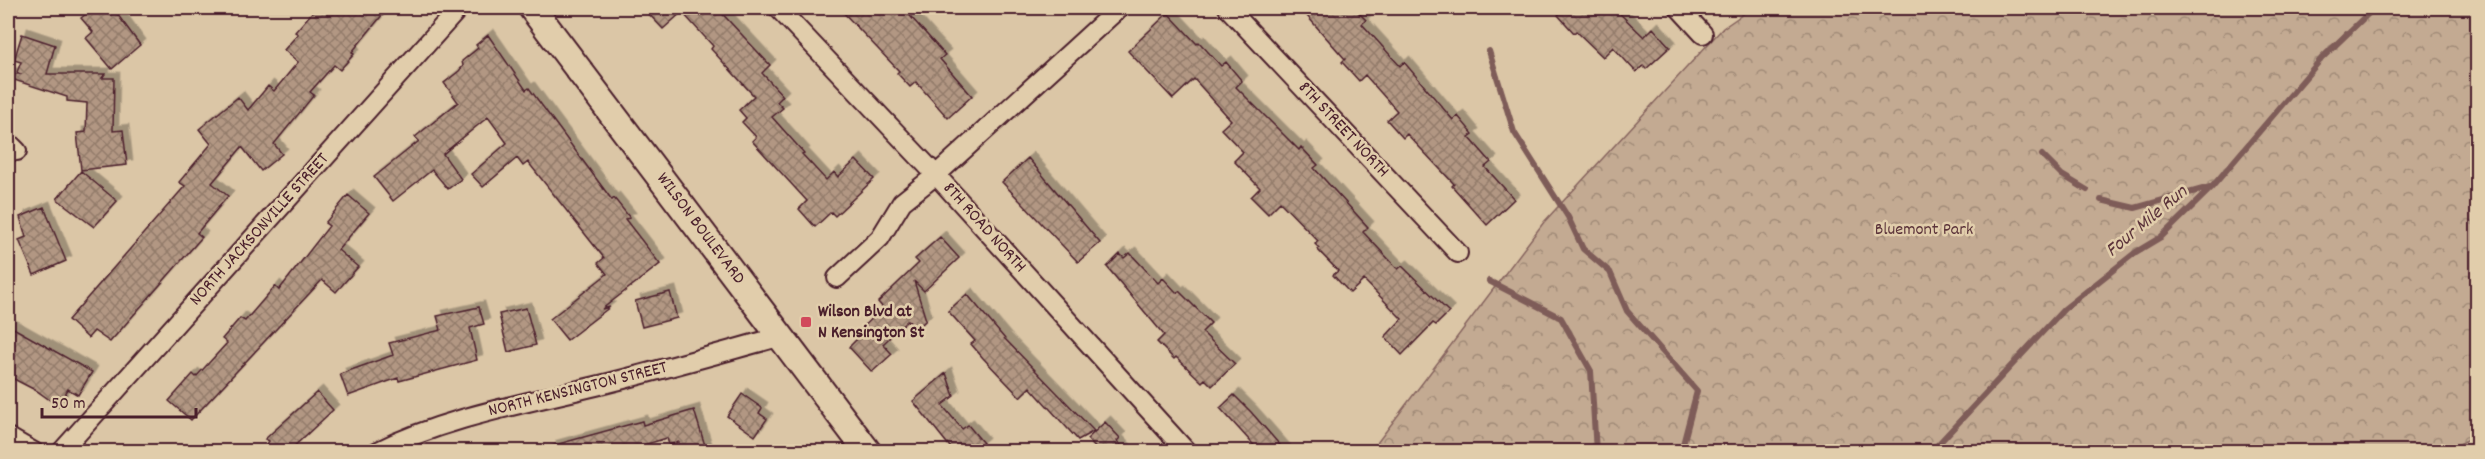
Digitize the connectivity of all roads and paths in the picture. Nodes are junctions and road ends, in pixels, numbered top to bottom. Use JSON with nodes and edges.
{"nodes":[{"id":1,"x":459,"y":8,"type":"edge"},
{"id":2,"x":532,"y":8,"type":"edge"},
{"id":3,"x":778,"y":8,"type":"edge"},
{"id":4,"x":1119,"y":8,"type":"edge"},
{"id":5,"x":1228,"y":8,"type":"edge"},
{"id":6,"x":1679,"y":8,"type":"edge"},
{"id":7,"x":1703,"y":34,"type":"dead end"},
{"id":8,"x":936,"y":175,"type":"junction"},
{"id":9,"x":1458,"y":254,"type":"dead end"},
{"id":10,"x":837,"y":278,"type":"dead end"},
{"id":11,"x":782,"y":336,"type":"junction"},
{"id":12,"x":8,"y":437,"type":"edge"},
{"id":13,"x":34,"y":452,"type":"edge"},
{"id":14,"x":61,"y":452,"type":"edge"},
{"id":15,"x":376,"y":452,"type":"edge"},
{"id":16,"x":868,"y":452,"type":"edge"},
{"id":17,"x":1187,"y":452,"type":"edge"}],
"edges":[{"from":1,"to":14,"type":"street","name":"NORTH JACKSONVILLE STREET"},
{"from":2,"to":11,"type":"main road","name":"WILSON BOULEVARD"},
{"from":3,"to":8,"type":"street","name":"8TH ROAD NORTH"},
{"from":4,"to":8,"type":"street"},
{"from":5,"to":9,"type":"street","name":"8TH STREET NORTH"},
{"from":6,"to":7,"type":"street"},
{"from":8,"to":10,"type":"street"},
{"from":8,"to":17,"type":"street","name":"8TH ROAD NORTH"},
{"from":11,"to":15,"type":"street","name":"NORTH KENSINGTON STREET"},
{"from":11,"to":16,"type":"main road","name":"WILSON BOULEVARD"},
{"from":12,"to":13,"type":"street"}]}
